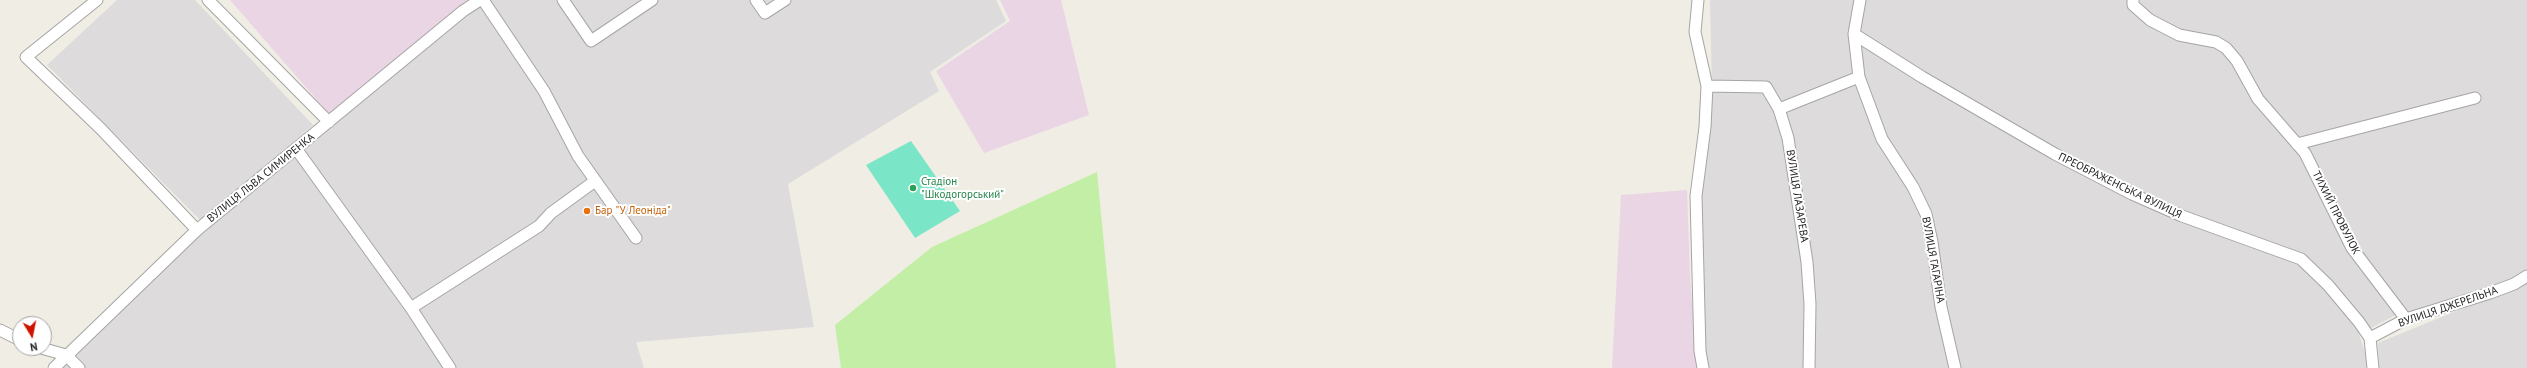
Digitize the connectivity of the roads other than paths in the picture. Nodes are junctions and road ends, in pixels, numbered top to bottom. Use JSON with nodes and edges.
{"nodes":[{"id":1,"x":97,"y":0,"type":"edge"},
{"id":2,"x":208,"y":0,"type":"edge"},
{"id":3,"x":480,"y":0,"type":"edge"},
{"id":4,"x":483,"y":0,"type":"edge"},
{"id":5,"x":563,"y":0,"type":"edge"},
{"id":6,"x":652,"y":0,"type":"edge"},
{"id":7,"x":756,"y":0,"type":"edge"},
{"id":8,"x":785,"y":0,"type":"edge"},
{"id":9,"x":1698,"y":0,"type":"edge"},
{"id":10,"x":1860,"y":0,"type":"edge"},
{"id":11,"x":2133,"y":0,"type":"edge"},
{"id":12,"x":1854,"y":34,"type":"junction"},
{"id":13,"x":1859,"y":77,"type":"junction"},
{"id":14,"x":1707,"y":86,"type":"junction"},
{"id":15,"x":2475,"y":98,"type":"dead end"},
{"id":16,"x":1779,"y":109,"type":"junction"},
{"id":17,"x":329,"y":122,"type":"junction"},
{"id":18,"x":2297,"y":144,"type":"junction"},
{"id":19,"x":297,"y":150,"type":"junction"},
{"id":20,"x":595,"y":181,"type":"junction"},
{"id":21,"x":197,"y":230,"type":"junction"},
{"id":22,"x":636,"y":238,"type":"dead end"},
{"id":23,"x":2527,"y":276,"type":"edge"},
{"id":24,"x":411,"y":308,"type":"junction"},
{"id":25,"x":2406,"y":319,"type":"junction"},
{"id":26,"x":0,"y":330,"type":"edge"},
{"id":27,"x":12,"y":336,"type":"edge"},
{"id":28,"x":2370,"y":338,"type":"junction"},
{"id":29,"x":52,"y":351,"type":"edge"},
{"id":30,"x":66,"y":355,"type":"junction"},
{"id":31,"x":54,"y":368,"type":"edge"},
{"id":32,"x":78,"y":368,"type":"edge"},
{"id":33,"x":450,"y":368,"type":"edge"},
{"id":34,"x":1703,"y":368,"type":"edge"},
{"id":35,"x":1809,"y":368,"type":"edge"},
{"id":36,"x":1956,"y":368,"type":"edge"},
{"id":37,"x":2373,"y":368,"type":"edge"}],
"edges":[{"from":1,"to":21,"type":"street"},
{"from":2,"to":17,"type":"street"},
{"from":3,"to":17,"type":"street","name":"ВУЛИЦЯ ЛЬВА СИМИРЕНКА"},
{"from":4,"to":20,"type":"street"},
{"from":5,"to":6,"type":"street"},
{"from":7,"to":8,"type":"street"},
{"from":9,"to":14,"type":"street"},
{"from":10,"to":12,"type":"street","name":"ВУЛИЦЯ ГАГАРІНА"},
{"from":11,"to":18,"type":"street","name":"ТИХИЙ ПРОВУЛОК"},
{"from":12,"to":13,"type":"street","name":"ВУЛИЦЯ ГАГАРІНА"},
{"from":12,"to":28,"type":"street","name":"ПРЕОБРАЖЕНСЬКА ВУЛИЦЯ"},
{"from":13,"to":16,"type":"street"},
{"from":13,"to":36,"type":"street","name":"ВУЛИЦЯ ГАГАРІНА"},
{"from":14,"to":16,"type":"street","name":"ВУЛИЦЯ ЛАЗАРЕВА"},
{"from":14,"to":34,"type":"street"},
{"from":15,"to":18,"type":"street"},
{"from":16,"to":35,"type":"street","name":"ВУЛИЦЯ ЛАЗАРЕВА"},
{"from":17,"to":19,"type":"street","name":"ВУЛИЦЯ ЛЬВА СИМИРЕНКА"},
{"from":18,"to":25,"type":"street","name":"ТИХИЙ ПРОВУЛОК"},
{"from":19,"to":21,"type":"street","name":"ВУЛИЦЯ ЛЬВА СИМИРЕНКА"},
{"from":19,"to":24,"type":"street"},
{"from":20,"to":22,"type":"street"},
{"from":20,"to":24,"type":"street"},
{"from":21,"to":30,"type":"street","name":"ВУЛИЦЯ ЛЬВА СИМИРЕНКА"},
{"from":23,"to":25,"type":"street","name":"ВУЛИЦЯ ДЖЕРЕЛЬНА"},
{"from":24,"to":33,"type":"street"},
{"from":25,"to":28,"type":"street","name":"ВУЛИЦЯ ДЖЕРЕЛЬНА"},
{"from":26,"to":27,"type":"street"},
{"from":28,"to":37,"type":"street"},
{"from":29,"to":30,"type":"street"},
{"from":30,"to":31,"type":"street","name":"ВУЛИЦЯ ЛЬВА СИМИРЕНКА"},
{"from":30,"to":32,"type":"street"}]}
